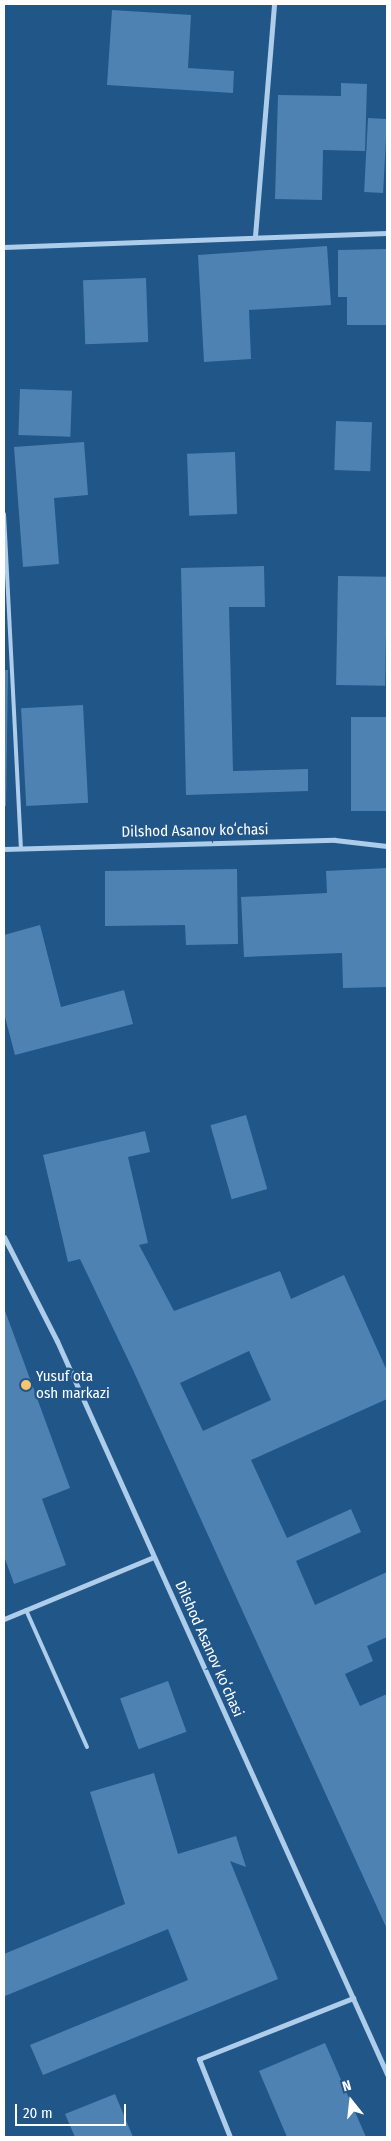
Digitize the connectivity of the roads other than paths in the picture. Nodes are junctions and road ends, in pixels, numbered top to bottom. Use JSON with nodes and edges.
{"nodes":[{"id":1,"x":274,"y":4,"type":"edge"},
{"id":2,"x":387,"y":233,"type":"edge"},
{"id":3,"x":254,"y":236,"type":"junction"},
{"id":4,"x":4,"y":248,"type":"edge"},
{"id":5,"x":4,"y":514,"type":"edge"},
{"id":6,"x":387,"y":846,"type":"edge"},
{"id":7,"x":21,"y":848,"type":"junction"},
{"id":8,"x":4,"y":849,"type":"edge"},
{"id":9,"x":4,"y":1237,"type":"edge"},
{"id":10,"x":154,"y":1557,"type":"junction"},
{"id":11,"x":26,"y":1610,"type":"junction"},
{"id":12,"x":4,"y":1619,"type":"edge"},
{"id":13,"x":87,"y":1747,"type":"dead end"},
{"id":14,"x":353,"y":1998,"type":"junction"},
{"id":15,"x":387,"y":2074,"type":"edge"},
{"id":16,"x":230,"y":2137,"type":"edge"}],
"edges":[{"from":1,"to":3,"type":"street"},
{"from":2,"to":3,"type":"street"},
{"from":3,"to":4,"type":"street"},
{"from":5,"to":7,"type":"lane"},
{"from":6,"to":7,"type":"street","name":"Dilshod Asanov koʻchasi"},
{"from":7,"to":8,"type":"street","name":"Dilshod Asanov koʻchasi"},
{"from":9,"to":10,"type":"street","name":"Dilshod Asanov koʻchasi"},
{"from":10,"to":11,"type":"street"},
{"from":10,"to":14,"type":"street","name":"Dilshod Asanov koʻchasi"},
{"from":11,"to":12,"type":"street"},
{"from":11,"to":13,"type":"lane"},
{"from":14,"to":15,"type":"street","name":"Dilshod Asanov koʻchasi"},
{"from":14,"to":16,"type":"street"}]}
